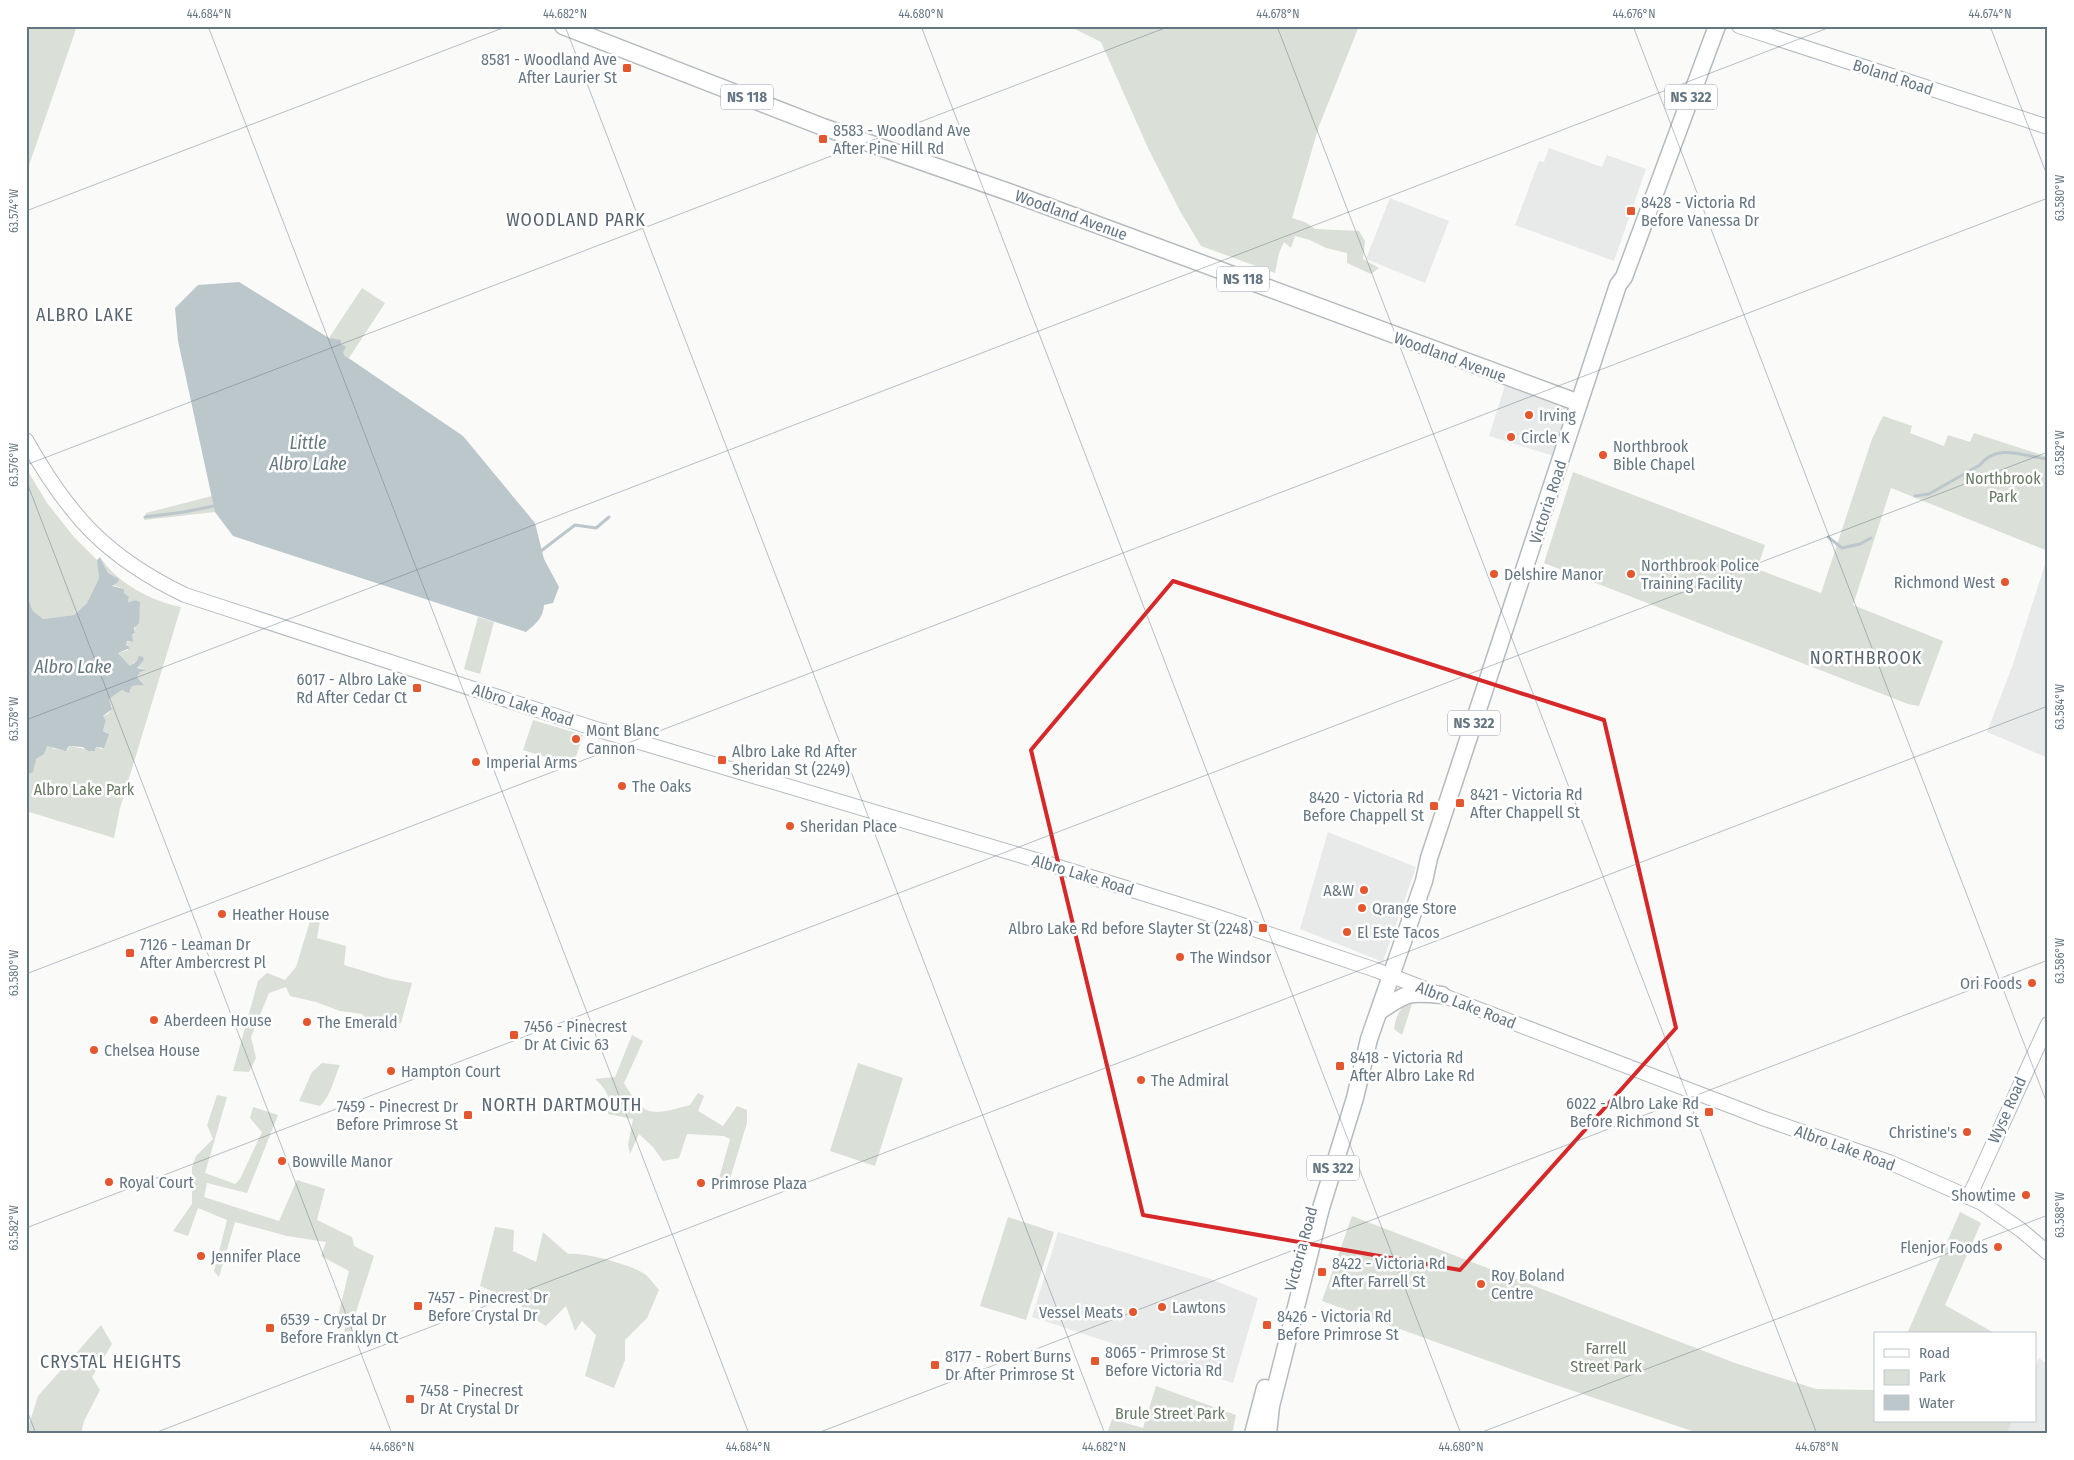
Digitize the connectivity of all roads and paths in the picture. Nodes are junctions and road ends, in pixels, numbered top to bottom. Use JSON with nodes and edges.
{"nodes":[{"id":1,"x":563,"y":26,"type":"edge"},
{"id":2,"x":1717,"y":26,"type":"edge"},
{"id":3,"x":1739,"y":26,"type":"edge"},
{"id":4,"x":2048,"y":127,"type":"edge"},
{"id":5,"x":1592,"y":362,"type":"junction"},
{"id":6,"x":1553,"y":394,"type":"junction"},
{"id":7,"x":1579,"y":403,"type":"junction"},
{"id":8,"x":26,"y":440,"type":"edge"},
{"id":9,"x":1391,"y":976,"type":"junction"},
{"id":10,"x":1442,"y":995,"type":"junction"},
{"id":11,"x":1380,"y":1011,"type":"junction"},
{"id":12,"x":2048,"y":1024,"type":"edge"},
{"id":13,"x":1369,"y":1039,"type":"junction"},
{"id":14,"x":1969,"y":1197,"type":"junction"},
{"id":15,"x":2048,"y":1253,"type":"edge"},
{"id":16,"x":1254,"y":1434,"type":"edge"},
{"id":17,"x":1268,"y":1434,"type":"edge"}],
"edges":[{"from":1,"to":6,"type":"main road","name":"Woodland Avenue","number":"NS 118"},
{"from":2,"to":5,"type":"main road","name":"Victoria Road","number":"NS 322"},
{"from":3,"to":4,"type":"street","name":"Boland Road"},
{"from":5,"to":6,"type":"main road"},
{"from":5,"to":7,"type":"main road","name":"Victoria Road","number":"NS 322"},
{"from":6,"to":7,"type":"main road","name":"Woodland Avenue","number":"NS 118"},
{"from":7,"to":9,"type":"main road","name":"Victoria Road","number":"NS 322"},
{"from":8,"to":9,"type":"street","name":"Albro Lake Road"},
{"from":9,"to":10,"type":"street","name":"Albro Lake Road"},
{"from":9,"to":11,"type":"main road","name":"Victoria Road","number":"NS 322"},
{"from":10,"to":11,"type":"main road"},
{"from":10,"to":14,"type":"street","name":"Albro Lake Road"},
{"from":11,"to":13,"type":"main road","name":"Victoria Road","number":"NS 322"},
{"from":12,"to":14,"type":"street","name":"Wyse Road"},
{"from":13,"to":16,"type":"main road","name":"Victoria Road","number":"NS 322"},
{"from":13,"to":17,"type":"main road","name":"Victoria Road","number":"NS 322"},
{"from":14,"to":15,"type":"street","name":"Albro Lake Road"}]}
